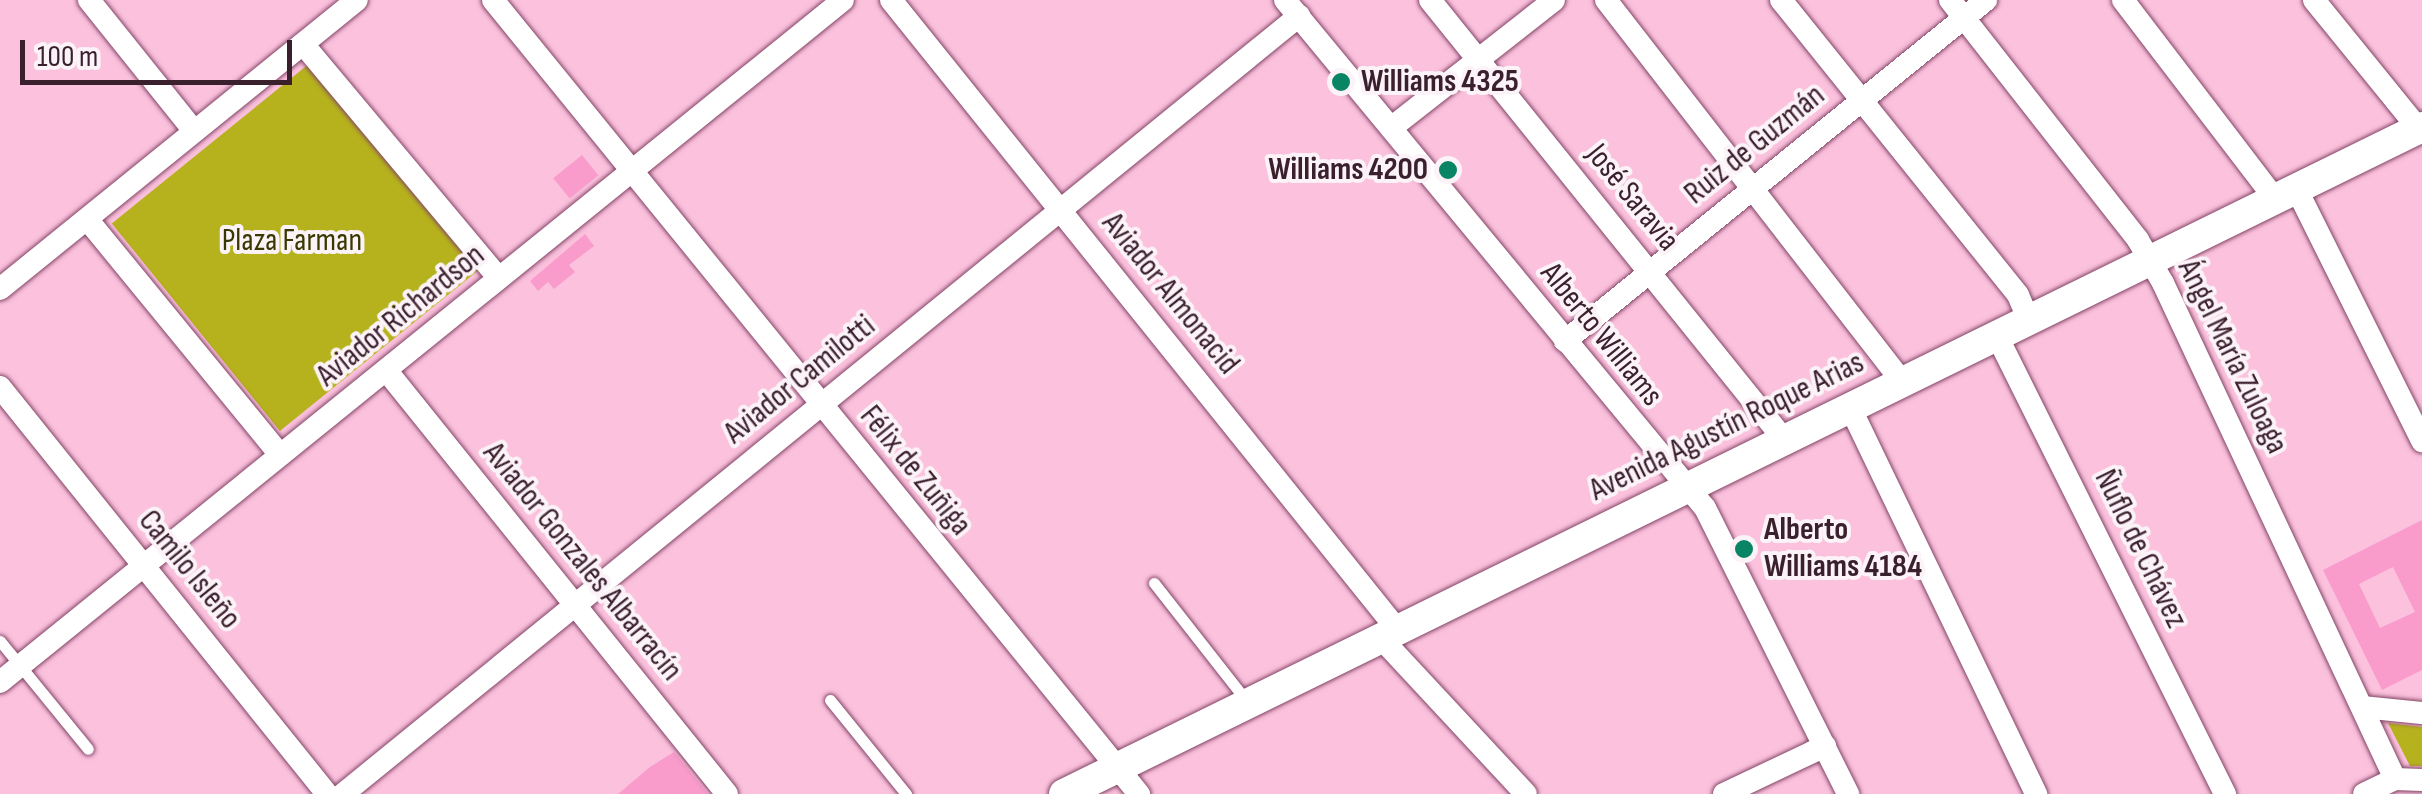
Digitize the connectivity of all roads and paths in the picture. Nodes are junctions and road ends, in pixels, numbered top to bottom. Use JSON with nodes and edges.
{"nodes":[{"id":1,"x":89,"y":0,"type":"edge"},
{"id":2,"x":357,"y":0,"type":"edge"},
{"id":3,"x":492,"y":0,"type":"edge"},
{"id":4,"x":843,"y":0,"type":"edge"},
{"id":5,"x":891,"y":0,"type":"edge"},
{"id":6,"x":1430,"y":0,"type":"edge"},
{"id":7,"x":1554,"y":0,"type":"edge"},
{"id":8,"x":1606,"y":0,"type":"edge"},
{"id":9,"x":1780,"y":0,"type":"edge"},
{"id":10,"x":1986,"y":0,"type":"edge"},
{"id":11,"x":2123,"y":0,"type":"edge"},
{"id":12,"x":2314,"y":0,"type":"edge"},
{"id":13,"x":1292,"y":8,"type":"edge"},
{"id":14,"x":1957,"y":9,"type":"edge"},
{"id":15,"x":303,"y":44,"type":"junction"},
{"id":16,"x":1478,"y":59,"type":"junction"},
{"id":17,"x":1861,"y":102,"type":"junction"},
{"id":18,"x":1391,"y":128,"type":"junction"},
{"id":19,"x":2420,"y":128,"type":"edge"},
{"id":20,"x":194,"y":131,"type":"junction"},
{"id":21,"x":631,"y":171,"type":"junction"},
{"id":22,"x":1755,"y":185,"type":"junction"},
{"id":23,"x":2285,"y":194,"type":"junction"},
{"id":24,"x":1062,"y":210,"type":"junction"},
{"id":25,"x":87,"y":218,"type":"junction"},
{"id":26,"x":2149,"y":259,"type":"junction"},
{"id":27,"x":1650,"y":272,"type":"junction"},
{"id":28,"x":499,"y":278,"type":"junction"},
{"id":29,"x":0,"y":288,"type":"edge"},
{"id":30,"x":2028,"y":318,"type":"junction"},
{"id":31,"x":1996,"y":334,"type":"junction"},
{"id":32,"x":1565,"y":341,"type":"junction"},
{"id":33,"x":386,"y":370,"type":"junction"},
{"id":34,"x":1902,"y":381,"type":"junction"},
{"id":35,"x":0,"y":387,"type":"edge"},
{"id":36,"x":820,"y":405,"type":"junction"},
{"id":37,"x":1850,"y":405,"type":"junction"},
{"id":38,"x":1782,"y":438,"type":"junction"},
{"id":39,"x":2421,"y":438,"type":"edge"},
{"id":40,"x":280,"y":455,"type":"junction"},
{"id":41,"x":1685,"y":485,"type":"junction"},
{"id":42,"x":144,"y":565,"type":"junction"},
{"id":43,"x":1154,"y":583,"type":"dead end"},
{"id":44,"x":575,"y":606,"type":"junction"},
{"id":45,"x":1388,"y":633,"type":"junction"},
{"id":46,"x":0,"y":641,"type":"edge"},
{"id":47,"x":20,"y":666,"type":"junction"},
{"id":48,"x":0,"y":682,"type":"edge"},
{"id":49,"x":830,"y":700,"type":"dead end"},
{"id":50,"x":1248,"y":703,"type":"junction"},
{"id":51,"x":2362,"y":707,"type":"junction"},
{"id":52,"x":2422,"y":713,"type":"edge"},
{"id":53,"x":1825,"y":746,"type":"junction"},
{"id":54,"x":88,"y":749,"type":"dead end"},
{"id":55,"x":1115,"y":768,"type":"junction"},
{"id":56,"x":2395,"y":779,"type":"junction"},
{"id":57,"x":2422,"y":780,"type":"edge"},
{"id":58,"x":327,"y":794,"type":"edge"},
{"id":59,"x":343,"y":794,"type":"edge"},
{"id":60,"x":727,"y":794,"type":"edge"},
{"id":61,"x":906,"y":794,"type":"edge"},
{"id":62,"x":1064,"y":794,"type":"edge"},
{"id":63,"x":1139,"y":794,"type":"edge"},
{"id":64,"x":1526,"y":794,"type":"edge"},
{"id":65,"x":1724,"y":794,"type":"edge"},
{"id":66,"x":1848,"y":794,"type":"edge"},
{"id":67,"x":2036,"y":794,"type":"edge"},
{"id":68,"x":2225,"y":794,"type":"edge"},
{"id":69,"x":2364,"y":794,"type":"edge"}],
"edges":[{"from":1,"to":20,"type":"street"},
{"from":2,"to":15,"type":"street"},
{"from":3,"to":21,"type":"street","name":"Félix de Zuñiga"},
{"from":4,"to":21,"type":"street","name":"Aviador Richardson"},
{"from":5,"to":24,"type":"street","name":"Aviador Almonacid"},
{"from":6,"to":16,"type":"street","name":"José Saravia"},
{"from":7,"to":16,"type":"street"},
{"from":8,"to":22,"type":"street"},
{"from":9,"to":17,"type":"street"},
{"from":10,"to":14,"type":"street","name":"Ruiz de Guzmán"},
{"from":11,"to":23,"type":"street"},
{"from":12,"to":19,"type":"street"},
{"from":13,"to":18,"type":"street","name":"Alberto Williams"},
{"from":13,"to":24,"type":"street","name":"Aviador Camilotti"},
{"from":14,"to":17,"type":"street","name":"Ruiz de Guzmán"},
{"from":14,"to":26,"type":"street","name":"Ángel María Zuloaga"},
{"from":15,"to":20,"type":"street"},
{"from":15,"to":28,"type":"street"},
{"from":16,"to":18,"type":"street"},
{"from":16,"to":27,"type":"street","name":"José Saravia"},
{"from":17,"to":22,"type":"street","name":"Ruiz de Guzmán"},
{"from":17,"to":30,"type":"street"},
{"from":18,"to":32,"type":"street","name":"Alberto Williams"},
{"from":19,"to":23,"type":"main road","name":"Avenida Agustín Roque Arias"},
{"from":20,"to":25,"type":"street"},
{"from":21,"to":28,"type":"street","name":"Aviador Richardson"},
{"from":21,"to":36,"type":"street","name":"Félix de Zuñiga"},
{"from":22,"to":27,"type":"street","name":"Ruiz de Guzmán"},
{"from":22,"to":34,"type":"street"},
{"from":23,"to":26,"type":"main road","name":"Avenida Agustín Roque Arias"},
{"from":23,"to":39,"type":"street"},
{"from":24,"to":36,"type":"street","name":"Aviador Camilotti"},
{"from":24,"to":45,"type":"street","name":"Aviador Almonacid"},
{"from":25,"to":29,"type":"street"},
{"from":25,"to":40,"type":"street"},
{"from":26,"to":30,"type":"main road","name":"Avenida Agustín Roque Arias"},
{"from":26,"to":51,"type":"street","name":"Ángel María Zuloaga"},
{"from":27,"to":32,"type":"street","name":"Ruiz de Guzmán"},
{"from":27,"to":38,"type":"street","name":"José Saravia"},
{"from":28,"to":33,"type":"street","name":"Aviador Richardson"},
{"from":30,"to":31,"type":"main road","name":"Avenida Agustín Roque Arias"},
{"from":31,"to":34,"type":"main road","name":"Avenida Agustín Roque Arias"},
{"from":31,"to":68,"type":"street","name":"Ñuflo de Chávez"},
{"from":32,"to":41,"type":"street","name":"Alberto Williams"},
{"from":33,"to":40,"type":"street","name":"Aviador Richardson"},
{"from":33,"to":44,"type":"street","name":"Aviador Gonzales Albarracín"},
{"from":34,"to":37,"type":"main road","name":"Avenida Agustín Roque Arias"},
{"from":35,"to":42,"type":"street","name":"Camilo Isleño"},
{"from":36,"to":44,"type":"street","name":"Aviador Camilotti"},
{"from":36,"to":55,"type":"street","name":"Félix de Zuñiga"},
{"from":37,"to":38,"type":"main road","name":"Avenida Agustín Roque Arias"},
{"from":37,"to":67,"type":"street"},
{"from":38,"to":41,"type":"main road","name":"Avenida Agustín Roque Arias"},
{"from":40,"to":42,"type":"street","name":"Aviador Richardson"},
{"from":41,"to":45,"type":"main road","name":"Avenida Agustín Roque Arias"},
{"from":41,"to":53,"type":"street","name":"Alberto Williams"},
{"from":42,"to":47,"type":"street","name":"Aviador Richardson"},
{"from":42,"to":58,"type":"street","name":"Camilo Isleño"},
{"from":43,"to":50,"type":"lane"},
{"from":44,"to":59,"type":"street","name":"Aviador Camilotti"},
{"from":44,"to":60,"type":"street","name":"Aviador Gonzales Albarracín"},
{"from":45,"to":50,"type":"main road","name":"Avenida Agustín Roque Arias"},
{"from":45,"to":64,"type":"street","name":"Aviador Almonacid"},
{"from":46,"to":47,"type":"lane"},
{"from":47,"to":48,"type":"street","name":"Aviador Richardson"},
{"from":47,"to":54,"type":"lane"},
{"from":49,"to":61,"type":"lane"},
{"from":50,"to":55,"type":"main road","name":"Avenida Agustín Roque Arias"},
{"from":51,"to":52,"type":"street"},
{"from":51,"to":56,"type":"street","name":"Ángel María Zuloaga"},
{"from":53,"to":65,"type":"street"},
{"from":53,"to":66,"type":"street","name":"Alberto Williams"},
{"from":55,"to":62,"type":"main road","name":"Avenida Agustín Roque Arias"},
{"from":55,"to":63,"type":"street","name":"Félix de Zuñiga"},
{"from":56,"to":57,"type":"street"},
{"from":56,"to":69,"type":"street"}]}
